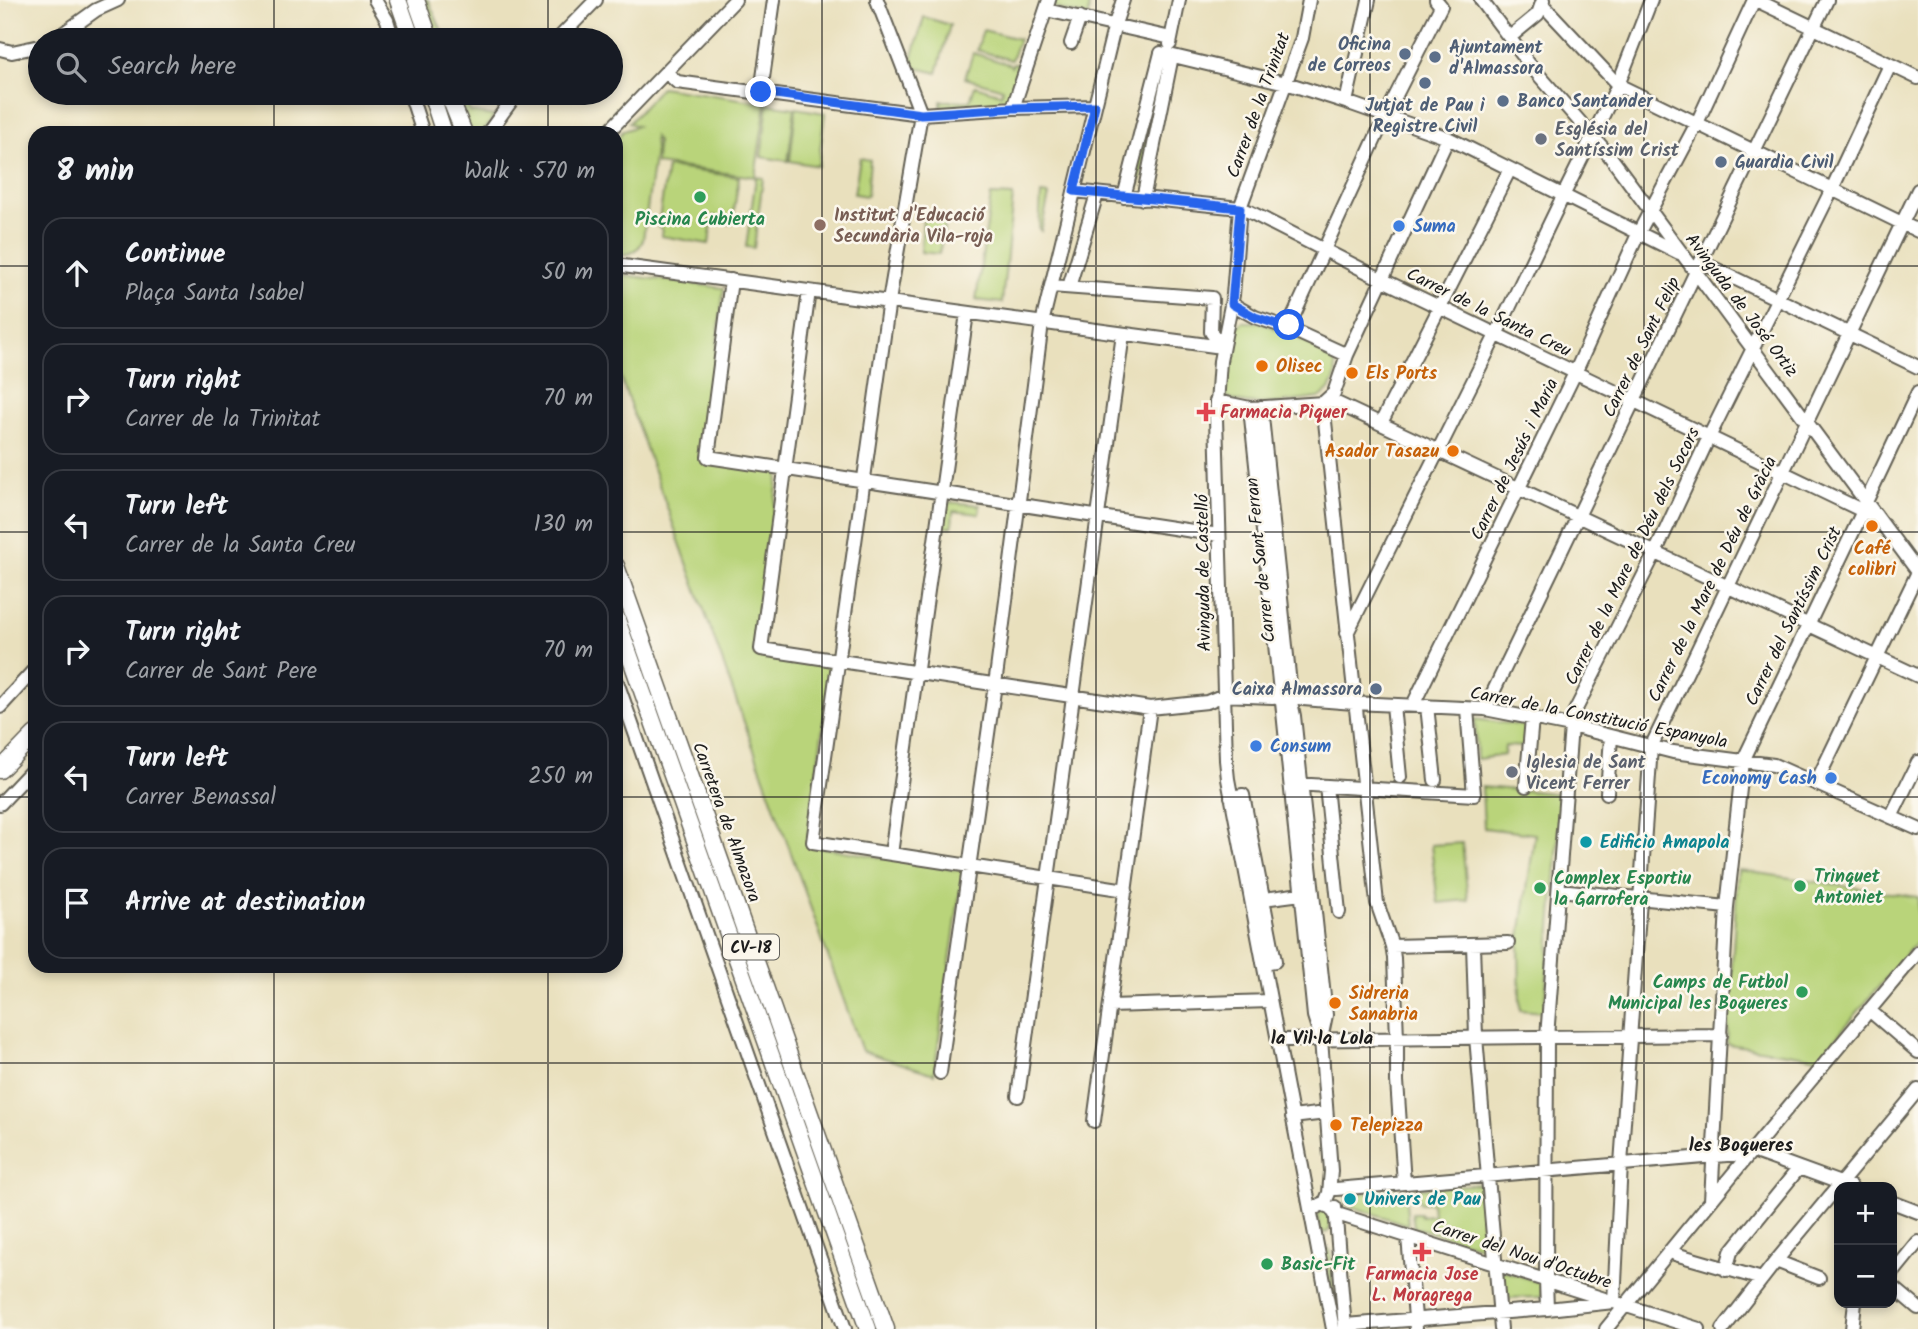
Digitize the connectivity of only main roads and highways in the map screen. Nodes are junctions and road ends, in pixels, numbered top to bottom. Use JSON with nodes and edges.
{"nodes":[{"id":1,"x":398,"y":0,"type":"edge"},
{"id":2,"x":416,"y":0,"type":"edge"},
{"id":3,"x":408,"y":28,"type":"edge"},
{"id":4,"x":426,"y":28,"type":"edge"},
{"id":5,"x":435,"y":105,"type":"edge"},
{"id":6,"x":453,"y":105,"type":"edge"},
{"id":7,"x":442,"y":126,"type":"edge"},
{"id":8,"x":461,"y":126,"type":"edge"},
{"id":9,"x":623,"y":586,"type":"edge"},
{"id":10,"x":623,"y":637,"type":"edge"},
{"id":11,"x":28,"y":741,"type":"edge"},
{"id":12,"x":0,"y":771,"type":"edge"},
{"id":13,"x":868,"y":1329,"type":"edge"},
{"id":14,"x":886,"y":1329,"type":"edge"}],
"edges":[{"from":1,"to":3,"type":"main road"},
{"from":2,"to":4,"type":"main road"},
{"from":5,"to":7,"type":"main road"},
{"from":6,"to":8,"type":"main road"},
{"from":9,"to":14,"type":"main road","name":"Carretera de Almazora","number":"CV-18"},
{"from":10,"to":13,"type":"main road","name":"Carretera de Almazora","number":"CV-18"},
{"from":11,"to":12,"type":"main road"}]}
